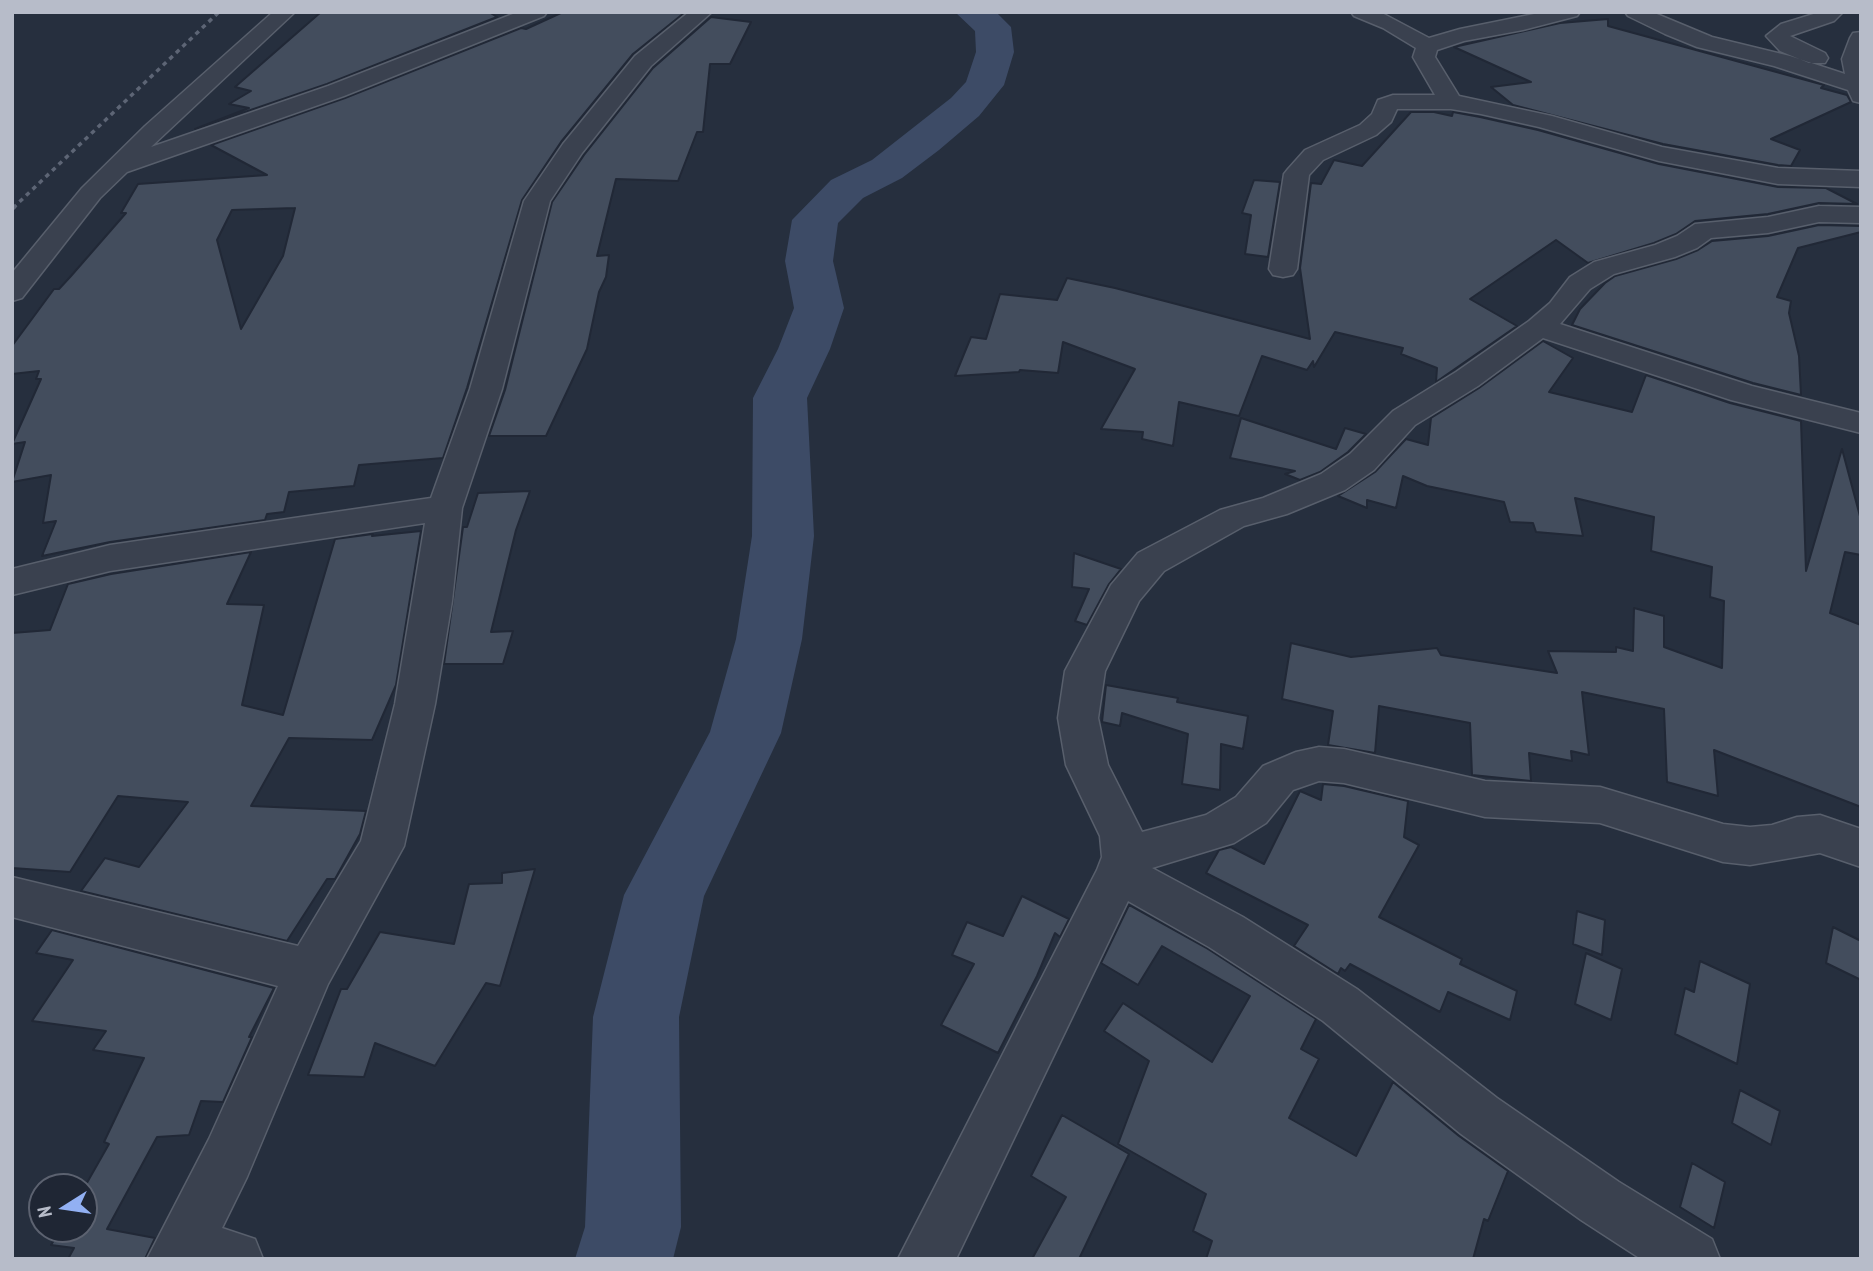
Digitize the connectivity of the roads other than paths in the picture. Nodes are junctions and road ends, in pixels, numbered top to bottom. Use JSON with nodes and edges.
{"nodes":[{"id":1,"x":285,"y":12,"type":"edge"},
{"id":2,"x":537,"y":12,"type":"edge"},
{"id":3,"x":702,"y":12,"type":"edge"},
{"id":4,"x":1360,"y":12,"type":"edge"},
{"id":5,"x":1570,"y":12,"type":"edge"},
{"id":6,"x":1636,"y":12,"type":"edge"},
{"id":7,"x":1833,"y":12,"type":"edge"},
{"id":8,"x":1861,"y":38,"type":"edge"},
{"id":9,"x":1427,"y":46,"type":"junction"},
{"id":10,"x":1858,"y":85,"type":"edge"},
{"id":11,"x":1451,"y":102,"type":"junction"},
{"id":12,"x":119,"y":166,"type":"junction"},
{"id":13,"x":1861,"y":179,"type":"edge"},
{"id":14,"x":1861,"y":215,"type":"edge"},
{"id":15,"x":1283,"y":269,"type":"dead end"},
{"id":16,"x":12,"y":292,"type":"edge"},
{"id":17,"x":1539,"y":327,"type":"junction"},
{"id":18,"x":1861,"y":423,"type":"edge"},
{"id":19,"x":445,"y":508,"type":"junction"},
{"id":20,"x":12,"y":582,"type":"edge"},
{"id":21,"x":1861,"y":848,"type":"edge"},
{"id":22,"x":1121,"y":865,"type":"junction"},
{"id":23,"x":12,"y":897,"type":"edge"},
{"id":24,"x":309,"y":971,"type":"junction"},
{"id":25,"x":198,"y":1255,"type":"edge"},
{"id":26,"x":926,"y":1259,"type":"edge"},
{"id":27,"x":1692,"y":1259,"type":"edge"}],
"edges":[{"from":1,"to":12,"type":"street"},
{"from":2,"to":12,"type":"street"},
{"from":3,"to":19,"type":"street"},
{"from":4,"to":9,"type":"street"},
{"from":5,"to":9,"type":"street"},
{"from":6,"to":10,"type":"street"},
{"from":7,"to":10,"type":"street"},
{"from":8,"to":10,"type":"street"},
{"from":9,"to":11,"type":"street"},
{"from":11,"to":13,"type":"street"},
{"from":11,"to":15,"type":"street"},
{"from":12,"to":16,"type":"street"},
{"from":14,"to":17,"type":"street"},
{"from":17,"to":18,"type":"street"},
{"from":17,"to":22,"type":"street"},
{"from":19,"to":20,"type":"street"},
{"from":19,"to":24,"type":"street"},
{"from":21,"to":22,"type":"street"},
{"from":22,"to":26,"type":"street"},
{"from":22,"to":27,"type":"street"},
{"from":23,"to":24,"type":"street"},
{"from":24,"to":25,"type":"street"}]}
